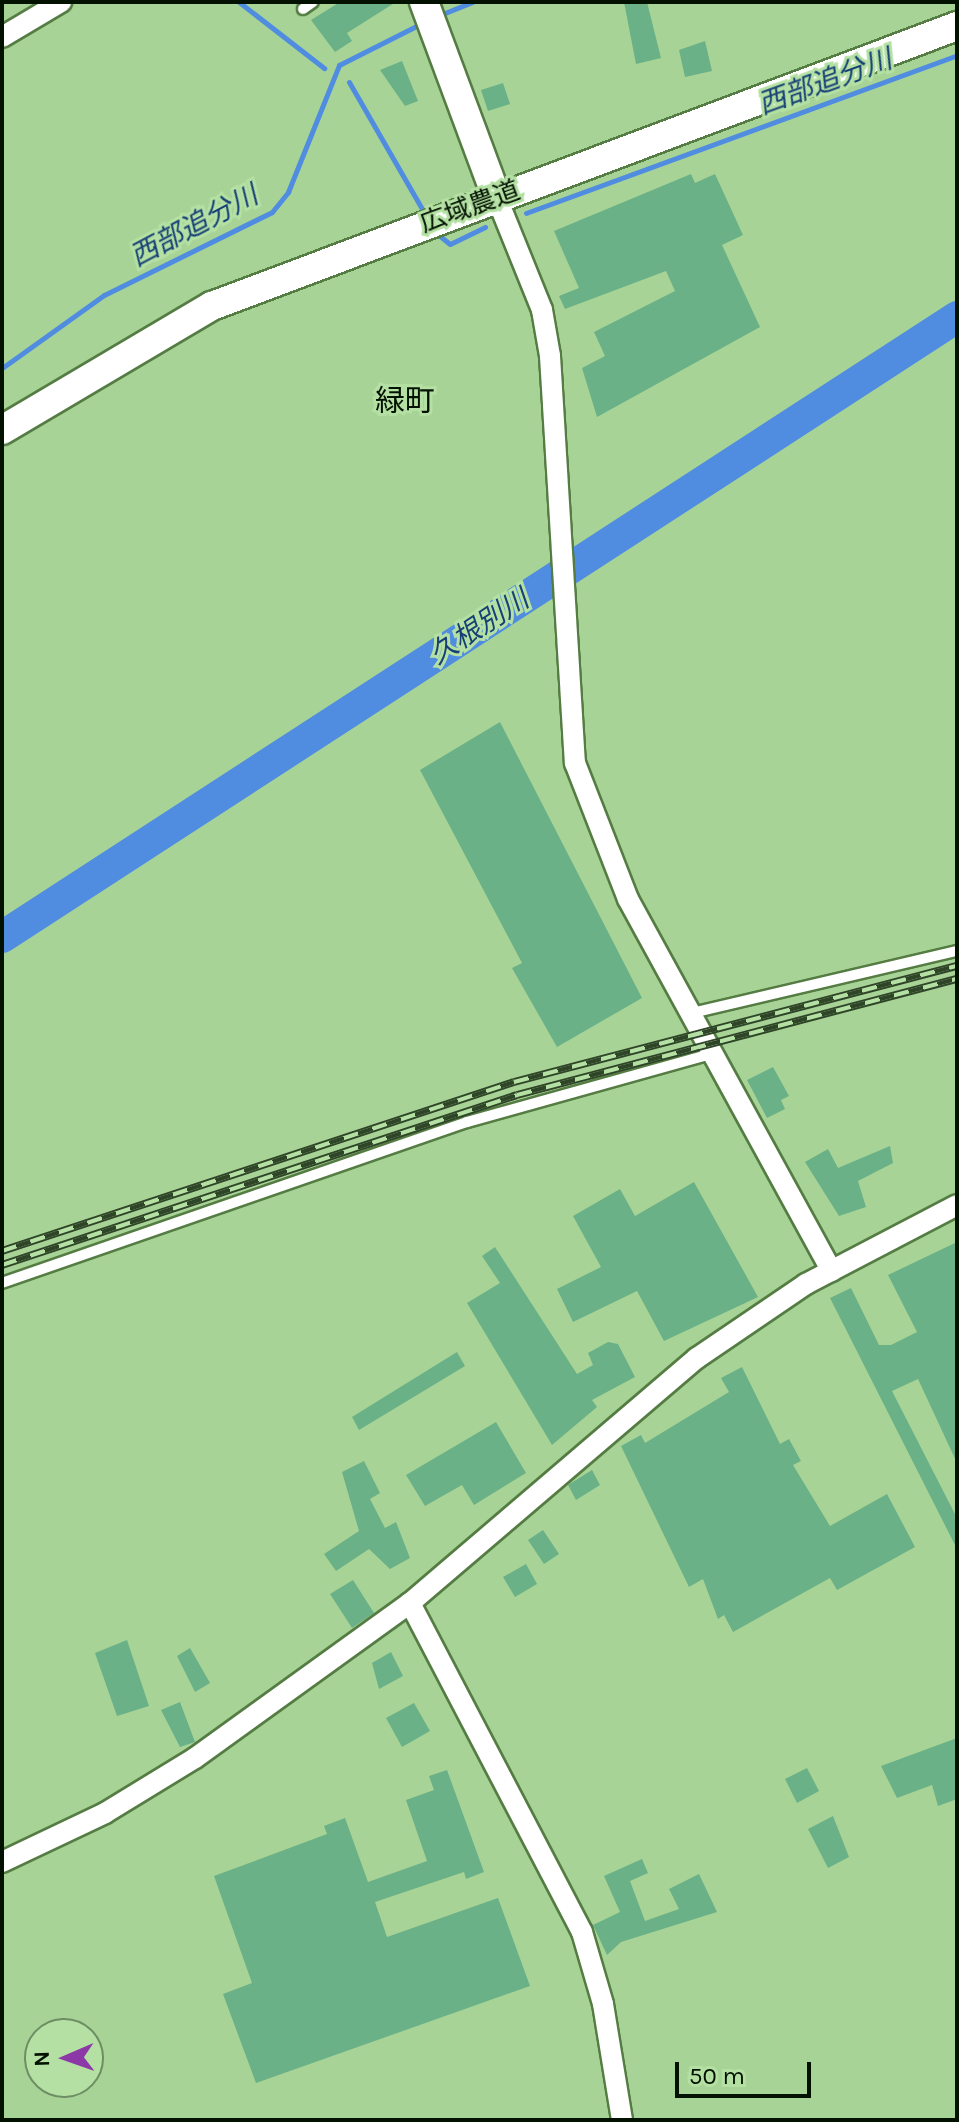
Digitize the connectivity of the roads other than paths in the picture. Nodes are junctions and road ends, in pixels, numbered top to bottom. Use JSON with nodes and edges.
{"nodes":[{"id":1,"x":61,"y":2,"type":"edge"},
{"id":2,"x":313,"y":2,"type":"edge"},
{"id":3,"x":424,"y":2,"type":"edge"},
{"id":4,"x":303,"y":9,"type":"dead end"},
{"id":5,"x":957,"y":26,"type":"edge"},
{"id":6,"x":2,"y":37,"type":"edge"},
{"id":7,"x":496,"y":196,"type":"junction"},
{"id":8,"x":2,"y":430,"type":"edge"},
{"id":9,"x":957,"y":951,"type":"edge"},
{"id":10,"x":692,"y":1013,"type":"junction"},
{"id":11,"x":714,"y":1053,"type":"junction"},
{"id":12,"x":957,"y":1205,"type":"edge"},
{"id":13,"x":832,"y":1271,"type":"junction"},
{"id":14,"x":2,"y":1283,"type":"edge"},
{"id":15,"x":410,"y":1603,"type":"junction"},
{"id":16,"x":2,"y":1862,"type":"edge"},
{"id":17,"x":622,"y":2120,"type":"edge"}],
"edges":[{"from":1,"to":6,"type":"street"},
{"from":2,"to":4,"type":"lane"},
{"from":3,"to":7,"type":"street"},
{"from":5,"to":7,"type":"street","name":"広域農道"},
{"from":7,"to":8,"type":"street","name":"広域農道"},
{"from":7,"to":10,"type":"street"},
{"from":9,"to":10,"type":"lane"},
{"from":10,"to":11,"type":"street"},
{"from":11,"to":13,"type":"street"},
{"from":11,"to":14,"type":"lane"},
{"from":12,"to":13,"type":"street"},
{"from":13,"to":15,"type":"street"},
{"from":15,"to":16,"type":"street"},
{"from":15,"to":17,"type":"street"}]}
